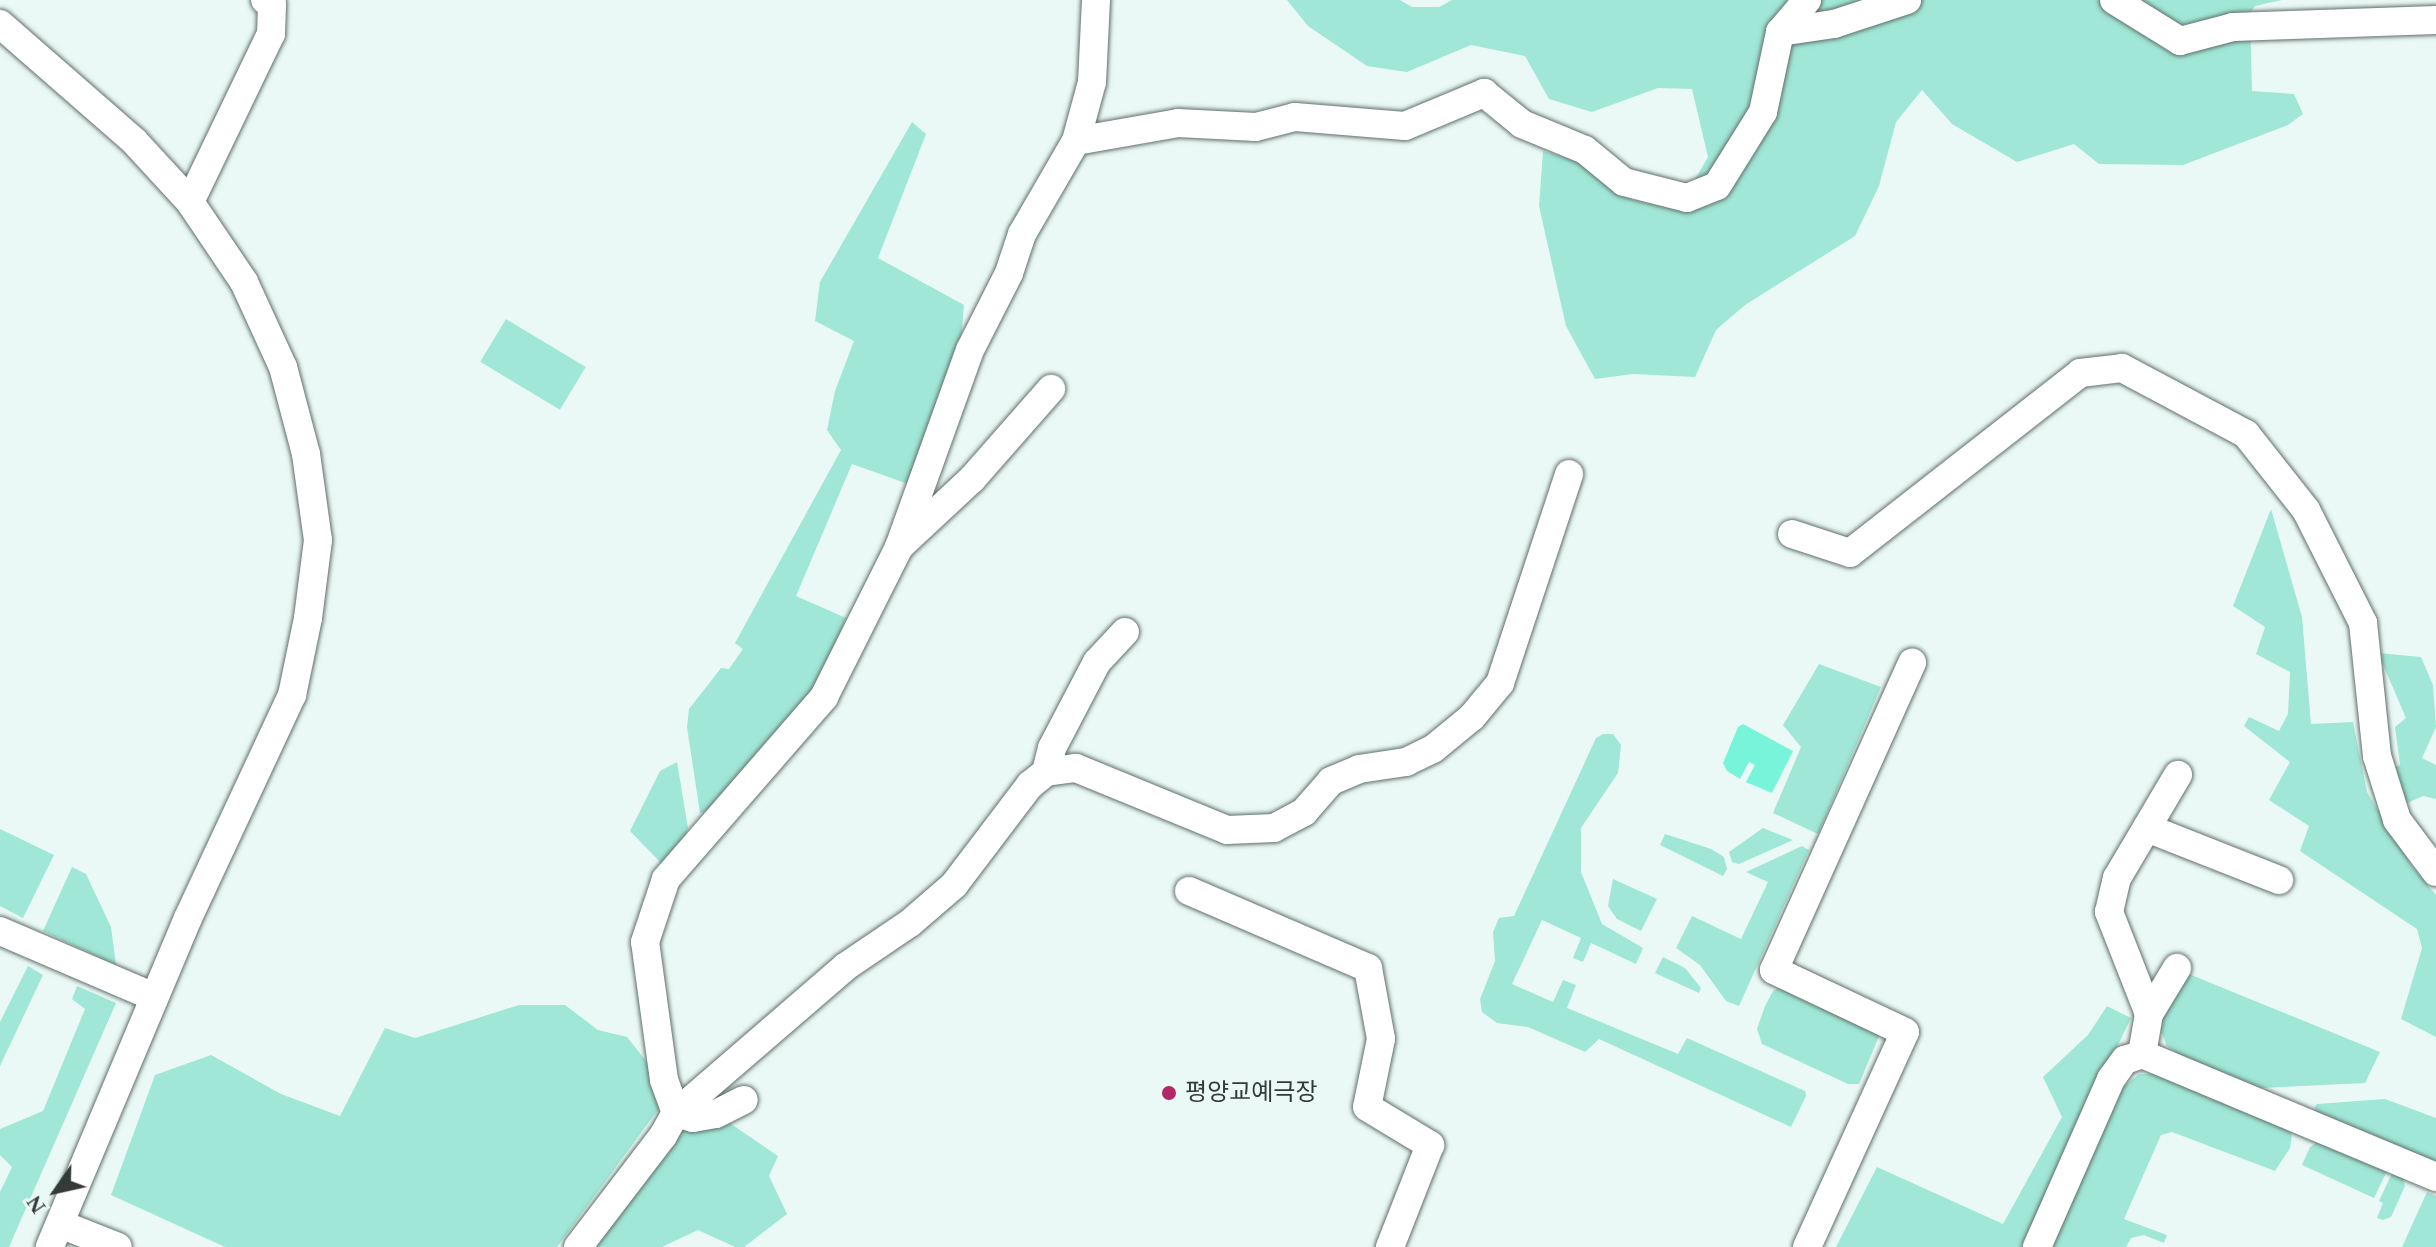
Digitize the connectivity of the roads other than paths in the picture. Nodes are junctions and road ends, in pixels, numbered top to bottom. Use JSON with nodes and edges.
{"nodes":[{"id":1,"x":265,"y":0,"type":"edge"},
{"id":2,"x":1096,"y":0,"type":"edge"},
{"id":3,"x":1807,"y":0,"type":"edge"},
{"id":4,"x":1907,"y":0,"type":"edge"},
{"id":5,"x":2114,"y":0,"type":"edge"},
{"id":6,"x":2436,"y":20,"type":"edge"},
{"id":7,"x":0,"y":24,"type":"edge"},
{"id":8,"x":1780,"y":32,"type":"junction"},
{"id":9,"x":1076,"y":141,"type":"junction"},
{"id":10,"x":190,"y":202,"type":"junction"},
{"id":11,"x":1051,"y":389,"type":"dead end"},
{"id":12,"x":1569,"y":474,"type":"dead end"},
{"id":13,"x":1792,"y":534,"type":"dead end"},
{"id":14,"x":899,"y":547,"type":"junction"},
{"id":15,"x":1125,"y":632,"type":"dead end"},
{"id":16,"x":1912,"y":663,"type":"dead end"},
{"id":17,"x":1046,"y":772,"type":"junction"},
{"id":18,"x":2178,"y":775,"type":"dead end"},
{"id":19,"x":2147,"y":828,"type":"junction"},
{"id":20,"x":2436,"y":872,"type":"edge"},
{"id":21,"x":2279,"y":880,"type":"dead end"},
{"id":22,"x":1189,"y":891,"type":"dead end"},
{"id":23,"x":0,"y":931,"type":"edge"},
{"id":24,"x":2177,"y":968,"type":"dead end"},
{"id":25,"x":154,"y":997,"type":"junction"},
{"id":26,"x":2149,"y":1014,"type":"junction"},
{"id":27,"x":2142,"y":1054,"type":"junction"},
{"id":28,"x":744,"y":1100,"type":"dead end"},
{"id":29,"x":676,"y":1113,"type":"junction"},
{"id":30,"x":2436,"y":1177,"type":"edge"},
{"id":31,"x":55,"y":1236,"type":"edge"},
{"id":32,"x":118,"y":1247,"type":"edge"},
{"id":33,"x":578,"y":1247,"type":"edge"},
{"id":34,"x":1390,"y":1247,"type":"edge"},
{"id":35,"x":1807,"y":1247,"type":"edge"},
{"id":36,"x":2037,"y":1247,"type":"edge"}],
"edges":[{"from":1,"to":10,"type":"street"},
{"from":2,"to":9,"type":"street"},
{"from":3,"to":8,"type":"street"},
{"from":4,"to":8,"type":"street"},
{"from":5,"to":6,"type":"street"},
{"from":7,"to":10,"type":"street"},
{"from":8,"to":9,"type":"street"},
{"from":9,"to":14,"type":"street"},
{"from":10,"to":25,"type":"street"},
{"from":11,"to":14,"type":"street"},
{"from":12,"to":17,"type":"street"},
{"from":13,"to":20,"type":"street"},
{"from":14,"to":29,"type":"street"},
{"from":15,"to":17,"type":"street"},
{"from":16,"to":35,"type":"street"},
{"from":17,"to":29,"type":"street"},
{"from":18,"to":19,"type":"street"},
{"from":19,"to":21,"type":"street"},
{"from":19,"to":26,"type":"street"},
{"from":22,"to":34,"type":"street"},
{"from":23,"to":25,"type":"street"},
{"from":24,"to":26,"type":"street"},
{"from":25,"to":31,"type":"street"},
{"from":26,"to":27,"type":"street"},
{"from":27,"to":30,"type":"street"},
{"from":27,"to":36,"type":"street"},
{"from":28,"to":29,"type":"street"},
{"from":29,"to":33,"type":"street"},
{"from":31,"to":32,"type":"street"}]}
